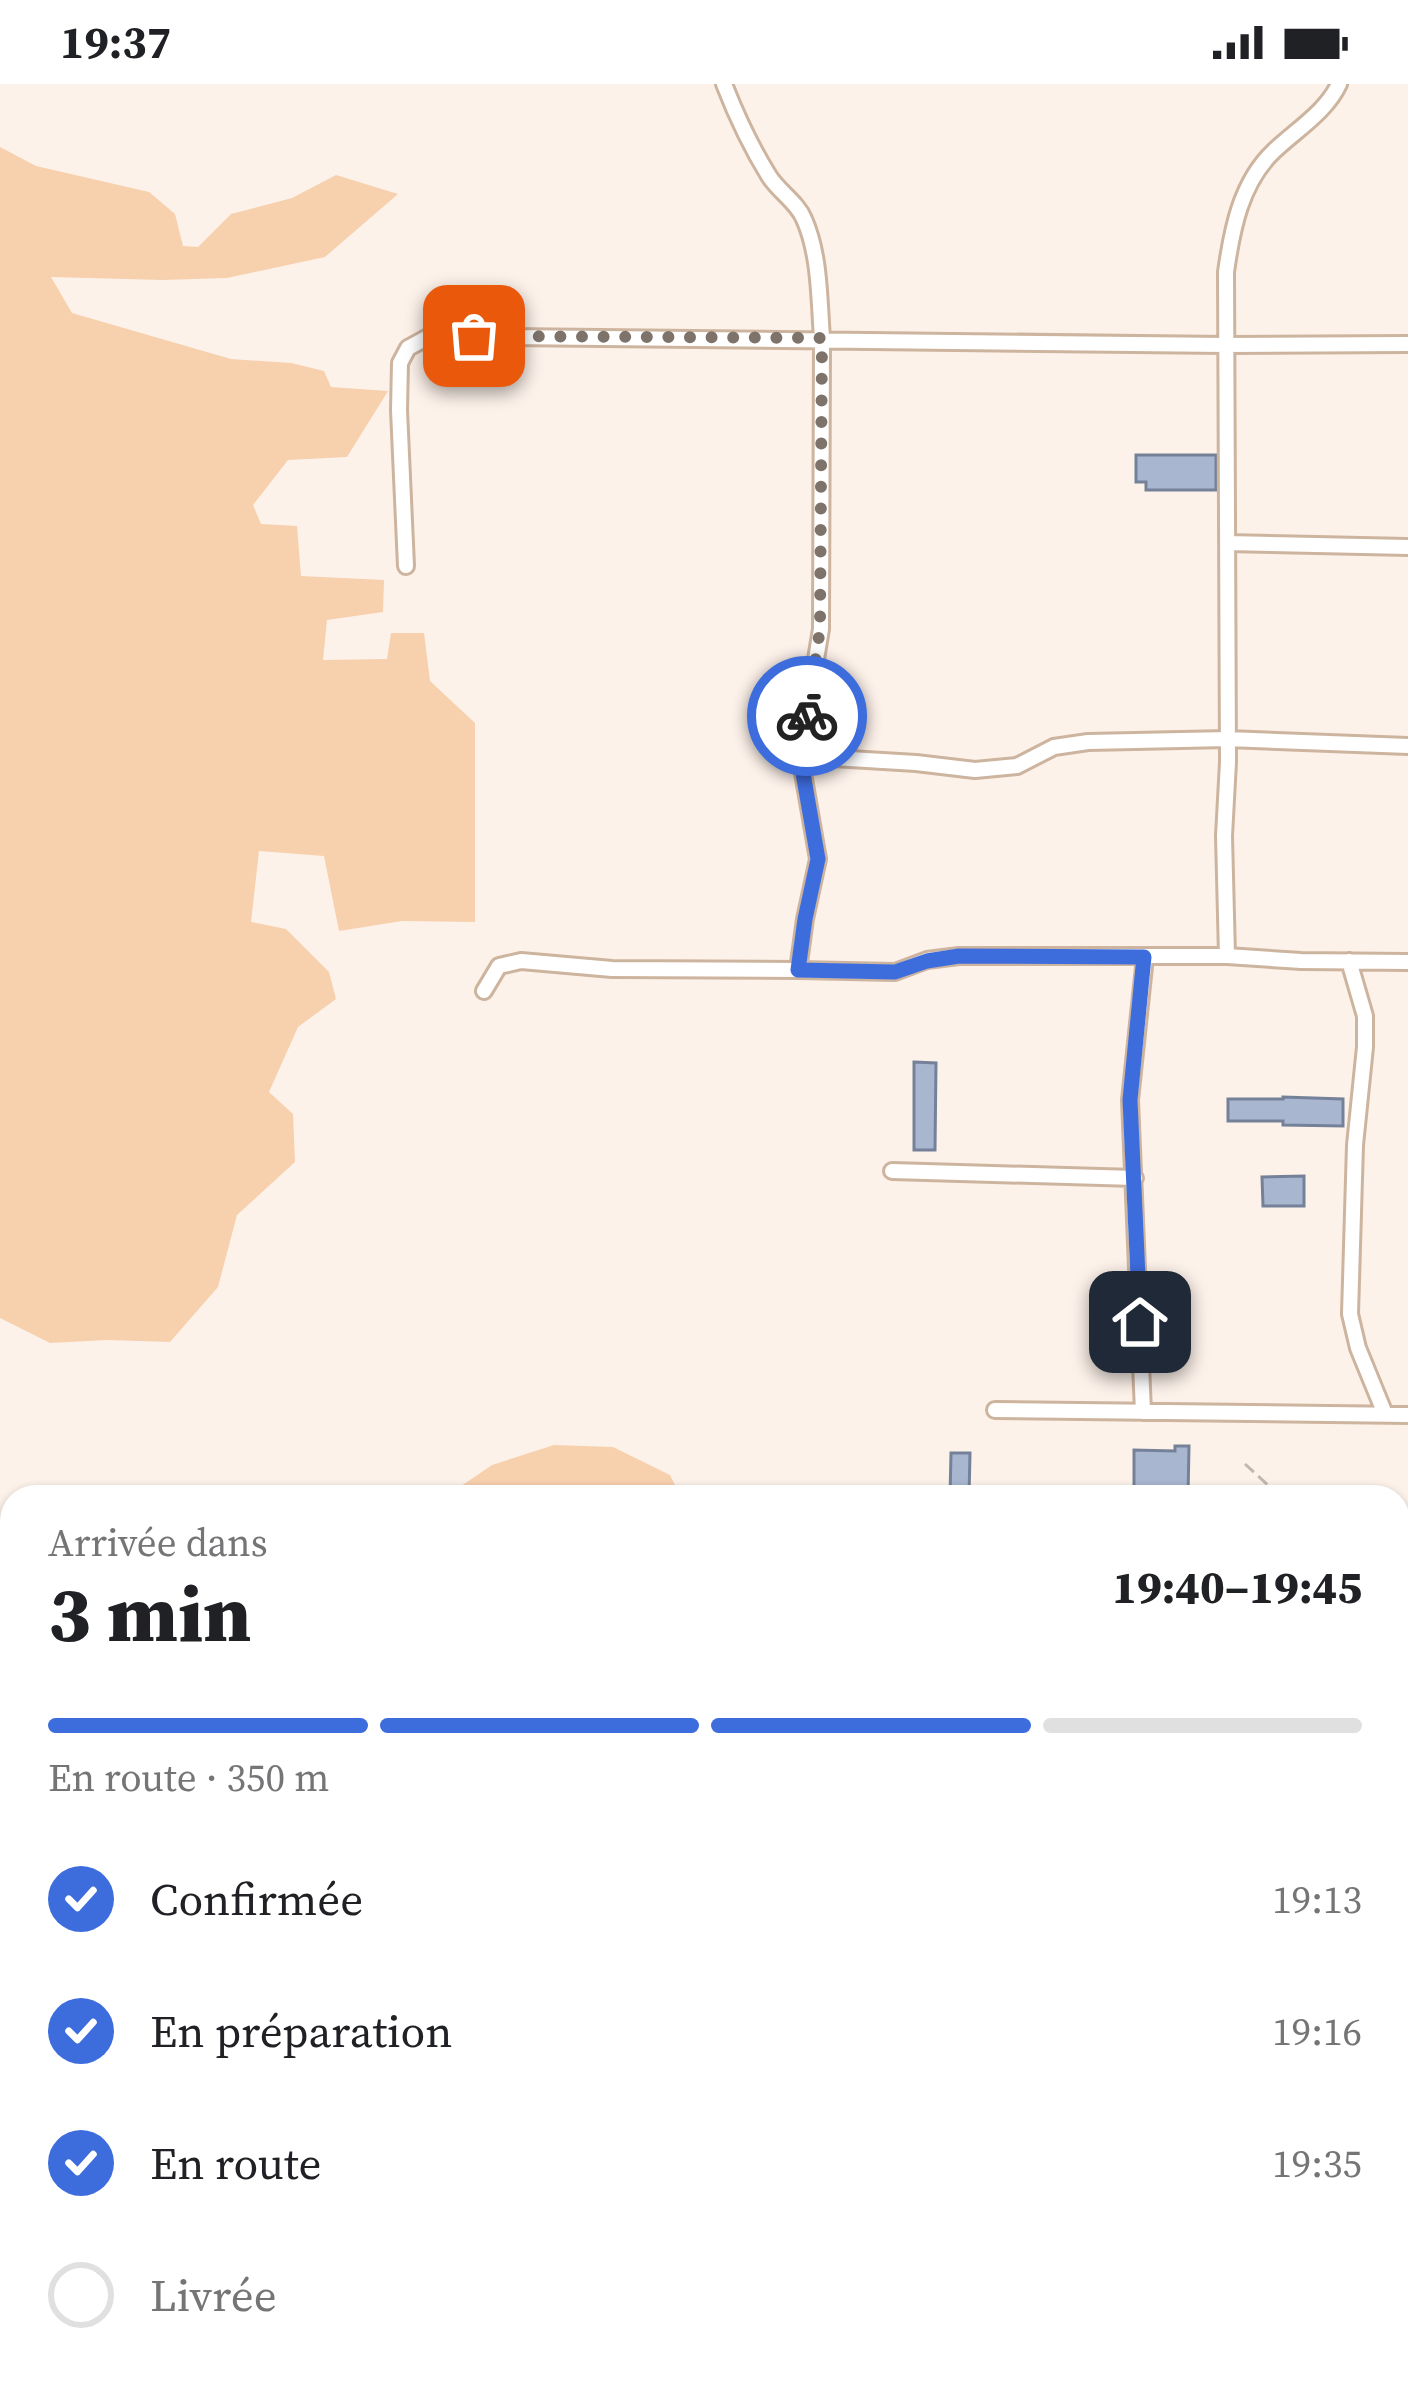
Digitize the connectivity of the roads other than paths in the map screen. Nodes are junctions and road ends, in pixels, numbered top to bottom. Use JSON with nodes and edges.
{"nodes":[{"id":1,"x":724,"y":84,"type":"edge"},
{"id":2,"x":1339,"y":84,"type":"edge"},
{"id":3,"x":822,"y":338,"type":"junction"},
{"id":4,"x":1408,"y":344,"type":"edge"},
{"id":5,"x":1226,"y":345,"type":"junction"},
{"id":6,"x":1227,"y":542,"type":"junction"},
{"id":7,"x":1408,"y":547,"type":"edge"},
{"id":8,"x":406,"y":566,"type":"dead end"},
{"id":9,"x":1228,"y":740,"type":"junction"},
{"id":10,"x":1408,"y":746,"type":"edge"},
{"id":11,"x":800,"y":756,"type":"junction"},
{"id":12,"x":1227,"y":956,"type":"junction"},
{"id":13,"x":1144,"y":957,"type":"junction"},
{"id":14,"x":1348,"y":961,"type":"junction"},
{"id":15,"x":1408,"y":962,"type":"edge"},
{"id":16,"x":798,"y":970,"type":"junction"},
{"id":17,"x":484,"y":992,"type":"dead end"},
{"id":18,"x":892,"y":1171,"type":"dead end"},
{"id":19,"x":1135,"y":1178,"type":"junction"},
{"id":20,"x":995,"y":1410,"type":"dead end"},
{"id":21,"x":1143,"y":1412,"type":"junction"},
{"id":22,"x":1385,"y":1414,"type":"junction"},
{"id":23,"x":1408,"y":1415,"type":"edge"}],
"edges":[{"from":1,"to":3,"type":"street"},
{"from":2,"to":5,"type":"street"},
{"from":3,"to":5,"type":"street"},
{"from":3,"to":8,"type":"street"},
{"from":3,"to":11,"type":"street"},
{"from":4,"to":5,"type":"street"},
{"from":5,"to":6,"type":"street"},
{"from":6,"to":7,"type":"street"},
{"from":6,"to":9,"type":"street"},
{"from":9,"to":10,"type":"street"},
{"from":9,"to":11,"type":"street"},
{"from":9,"to":12,"type":"street"},
{"from":11,"to":16,"type":"street"},
{"from":12,"to":13,"type":"street"},
{"from":12,"to":14,"type":"street"},
{"from":13,"to":16,"type":"street"},
{"from":13,"to":19,"type":"street"},
{"from":14,"to":15,"type":"street"},
{"from":14,"to":22,"type":"street"},
{"from":16,"to":17,"type":"street"},
{"from":18,"to":19,"type":"street"},
{"from":19,"to":21,"type":"street"},
{"from":20,"to":21,"type":"street"},
{"from":21,"to":22,"type":"street"},
{"from":22,"to":23,"type":"street"}]}
